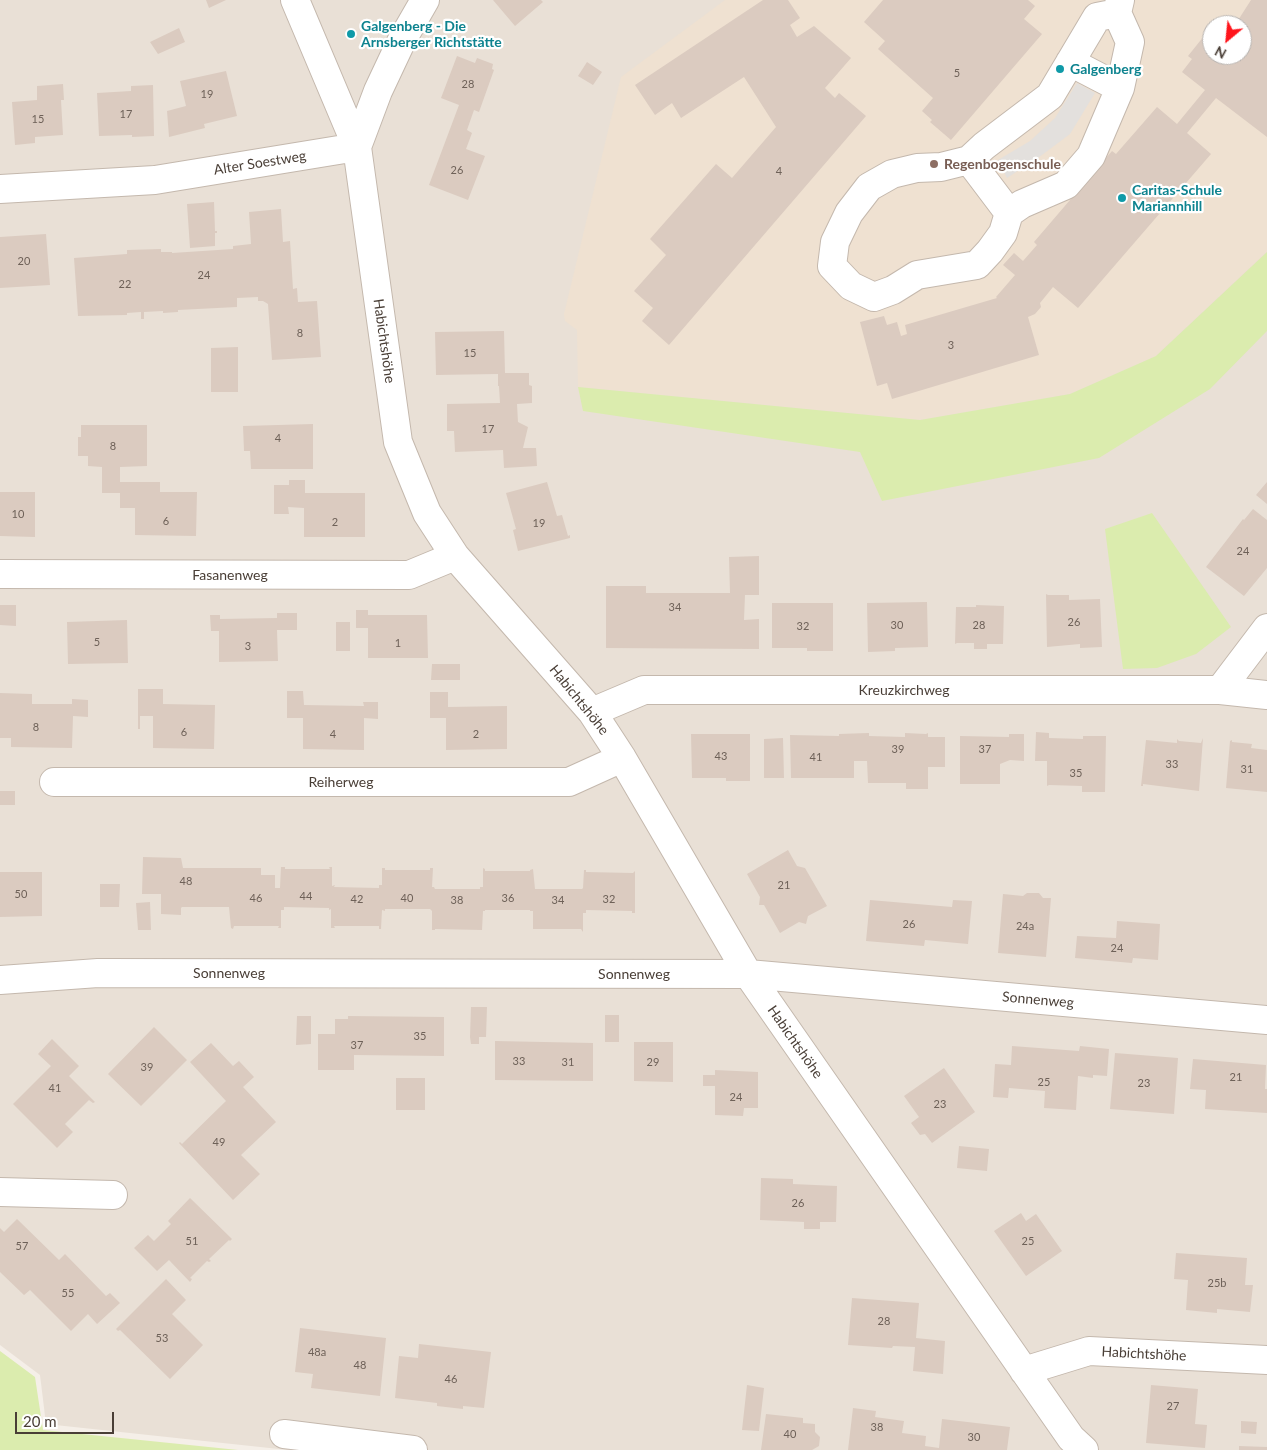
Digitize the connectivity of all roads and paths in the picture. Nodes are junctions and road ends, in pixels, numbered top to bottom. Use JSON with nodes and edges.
{"nodes":[{"id":1,"x":295,"y":0,"type":"edge"},
{"id":2,"x":426,"y":0,"type":"edge"},
{"id":3,"x":1119,"y":6,"type":"edge"},
{"id":4,"x":1070,"y":62,"type":"junction"},
{"id":5,"x":1120,"y":88,"type":"junction"},
{"id":6,"x":357,"y":147,"type":"junction"},
{"id":7,"x":969,"y":160,"type":"junction"},
{"id":8,"x":0,"y":189,"type":"edge"},
{"id":9,"x":1009,"y":213,"type":"junction"},
{"id":10,"x":455,"y":556,"type":"junction"},
{"id":11,"x":0,"y":574,"type":"edge"},
{"id":12,"x":1267,"y":628,"type":"edge"},
{"id":13,"x":1220,"y":690,"type":"junction"},
{"id":14,"x":1267,"y":696,"type":"edge"},
{"id":15,"x":592,"y":712,"type":"junction"},
{"id":16,"x":622,"y":758,"type":"junction"},
{"id":17,"x":54,"y":782,"type":"dead end"},
{"id":18,"x":748,"y":974,"type":"junction"},
{"id":19,"x":0,"y":980,"type":"edge"},
{"id":20,"x":1267,"y":1020,"type":"edge"},
{"id":21,"x":0,"y":1192,"type":"edge"},
{"id":22,"x":112,"y":1195,"type":"dead end"},
{"id":23,"x":1267,"y":1360,"type":"edge"},
{"id":24,"x":1024,"y":1371,"type":"junction"},
{"id":25,"x":284,"y":1434,"type":"dead end"},
{"id":26,"x":413,"y":1450,"type":"edge"},
{"id":27,"x":1084,"y":1450,"type":"edge"}],
"edges":[{"from":1,"to":6,"type":"street","name":"Habichtshöhe"},
{"from":2,"to":6,"type":"street"},
{"from":3,"to":4,"type":"street"},
{"from":3,"to":5,"type":"street"},
{"from":4,"to":5,"type":"street"},
{"from":4,"to":7,"type":"street"},
{"from":5,"to":9,"type":"street"},
{"from":6,"to":8,"type":"street","name":"Alter Soestweg"},
{"from":6,"to":10,"type":"street","name":"Habichtshöhe"},
{"from":7,"to":9,"type":"street"},
{"from":7,"to":9,"type":"street"},
{"from":10,"to":11,"type":"street","name":"Fasanenweg"},
{"from":10,"to":15,"type":"street","name":"Habichtshöhe"},
{"from":12,"to":13,"type":"street"},
{"from":13,"to":14,"type":"street","name":"Kreuzkirchweg"},
{"from":13,"to":15,"type":"street","name":"Kreuzkirchweg"},
{"from":15,"to":16,"type":"street","name":"Habichtshöhe"},
{"from":16,"to":17,"type":"street","name":"Reiherweg"},
{"from":16,"to":18,"type":"street","name":"Habichtshöhe"},
{"from":18,"to":19,"type":"street","name":"Sonnenweg"},
{"from":18,"to":20,"type":"street","name":"Sonnenweg"},
{"from":18,"to":24,"type":"street","name":"Habichtshöhe"},
{"from":21,"to":22,"type":"street"},
{"from":23,"to":24,"type":"street","name":"Habichtshöhe"},
{"from":24,"to":27,"type":"street","name":"Habichtshöhe"},
{"from":25,"to":26,"type":"street"}]}
